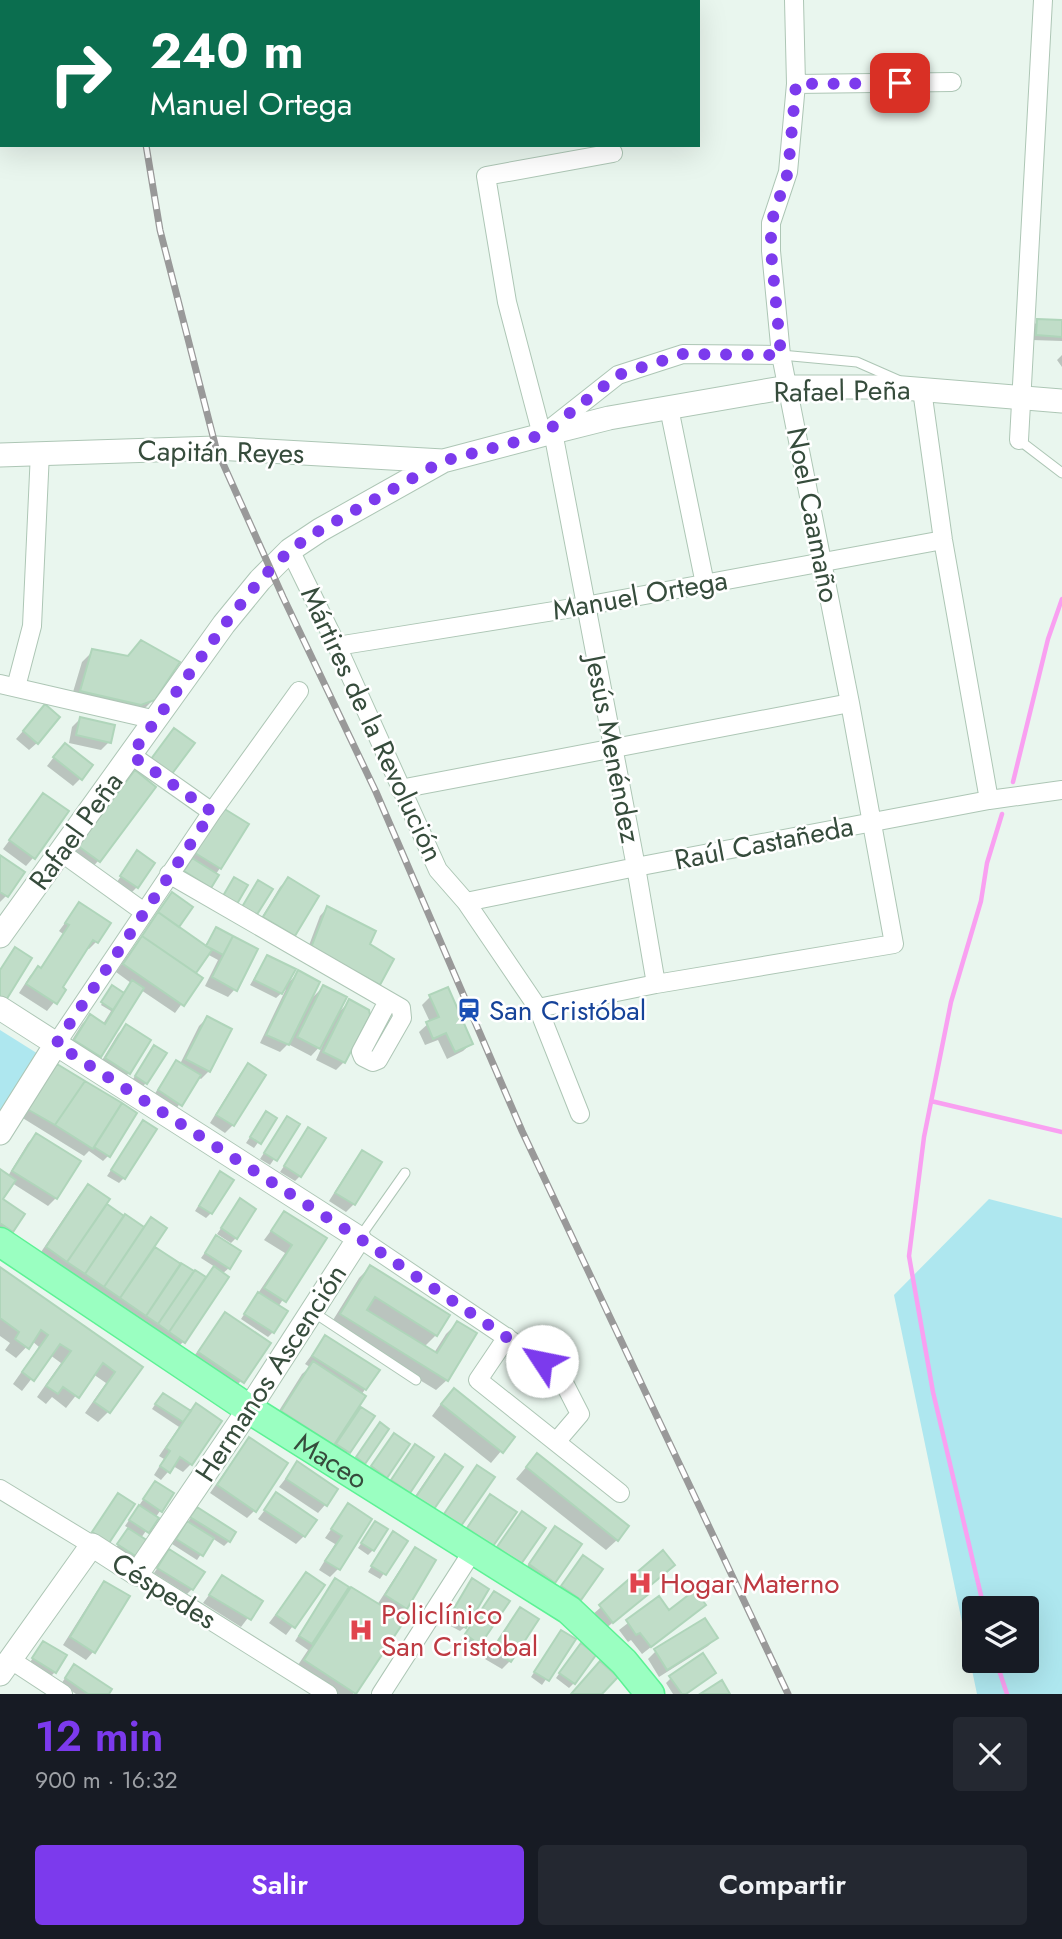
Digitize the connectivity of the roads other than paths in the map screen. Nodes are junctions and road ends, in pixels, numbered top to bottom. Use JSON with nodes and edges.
{"nodes":[{"id":1,"x":794,"y":0,"type":"edge"},
{"id":2,"x":1042,"y":0,"type":"edge"},
{"id":3,"x":952,"y":82,"type":"dead end"},
{"id":4,"x":796,"y":84,"type":"junction"},
{"id":5,"x":613,"y":153,"type":"dead end"},
{"id":6,"x":781,"y":355,"type":"junction"},
{"id":7,"x":788,"y":387,"type":"junction"},
{"id":8,"x":922,"y":390,"type":"junction"},
{"id":9,"x":1022,"y":397,"type":"junction"},
{"id":10,"x":1062,"y":401,"type":"edge"},
{"id":11,"x":669,"y":408,"type":"junction"},
{"id":12,"x":547,"y":433,"type":"junction"},
{"id":13,"x":1019,"y":440,"type":"joint"},
{"id":14,"x":40,"y":452,"type":"junction"},
{"id":15,"x":0,"y":455,"type":"edge"},
{"id":16,"x":443,"y":461,"type":"junction"},
{"id":17,"x":1062,"y":473,"type":"edge"},
{"id":18,"x":943,"y":540,"type":"junction"},
{"id":19,"x":290,"y":550,"type":"junction"},
{"id":20,"x":822,"y":562,"type":"junction"},
{"id":21,"x":705,"y":584,"type":"junction"},
{"id":22,"x":585,"y":606,"type":"junction"},
{"id":23,"x":337,"y":646,"type":"junction"},
{"id":24,"x":8,"y":685,"type":"edge"},
{"id":25,"x":299,"y":691,"type":"dead end"},
{"id":26,"x":850,"y":703,"type":"junction"},
{"id":27,"x":156,"y":720,"type":"junction"},
{"id":28,"x":612,"y":748,"type":"junction"},
{"id":29,"x":131,"y":755,"type":"junction"},
{"id":30,"x":400,"y":789,"type":"junction"},
{"id":31,"x":1062,"y":790,"type":"edge"},
{"id":32,"x":989,"y":800,"type":"junction"},
{"id":33,"x":212,"y":812,"type":"junction"},
{"id":34,"x":873,"y":822,"type":"junction"},
{"id":35,"x":62,"y":853,"type":"junction"},
{"id":36,"x":636,"y":867,"type":"junction"},
{"id":37,"x":169,"y":874,"type":"junction"},
{"id":38,"x":466,"y":902,"type":"junction"},
{"id":39,"x":144,"y":912,"type":"junction"},
{"id":40,"x":0,"y":936,"type":"edge"},
{"id":41,"x":656,"y":984,"type":"junction"},
{"id":42,"x":388,"y":1001,"type":"dead end"},
{"id":43,"x":0,"y":1008,"type":"edge"},
{"id":44,"x":538,"y":1008,"type":"junction"},
{"id":45,"x":56,"y":1044,"type":"junction"},
{"id":46,"x":580,"y":1114,"type":"dead end"},
{"id":47,"x":0,"y":1133,"type":"edge"},
{"id":48,"x":405,"y":1172,"type":"dead end"},
{"id":49,"x":359,"y":1238,"type":"junction"},
{"id":50,"x":0,"y":1242,"type":"edge"},
{"id":51,"x":311,"y":1311,"type":"junction"},
{"id":52,"x":507,"y":1337,"type":"junction"},
{"id":53,"x":415,"y":1381,"type":"dead end"},
{"id":54,"x":249,"y":1409,"type":"junction"},
{"id":55,"x":556,"y":1442,"type":"junction"},
{"id":56,"x":0,"y":1489,"type":"edge"},
{"id":57,"x":620,"y":1493,"type":"dead end"},
{"id":58,"x":92,"y":1545,"type":"junction"},
{"id":59,"x":474,"y":1549,"type":"junction"},
{"id":60,"x":75,"y":1569,"type":"junction"},
{"id":61,"x":129,"y":1569,"type":"junction"},
{"id":62,"x":5,"y":1667,"type":"edge"},
{"id":63,"x":63,"y":1694,"type":"edge"},
{"id":64,"x":328,"y":1694,"type":"edge"},
{"id":65,"x":381,"y":1694,"type":"edge"},
{"id":66,"x":650,"y":1694,"type":"edge"}],
"edges":[{"from":1,"to":4,"type":"street","name":"Noel Caamaño"},
{"from":2,"to":9,"type":"street"},
{"from":3,"to":4,"type":"street"},
{"from":4,"to":6,"type":"street","name":"Noel Caamaño"},
{"from":5,"to":12,"type":"street","name":"Jesús Menéndez"},
{"from":6,"to":7,"type":"street","name":"Noel Caamaño"},
{"from":6,"to":8,"type":"lane"},
{"from":6,"to":12,"type":"street","name":"Rafael Peña"},
{"from":7,"to":8,"type":"street","name":"Rafael Peña"},
{"from":7,"to":11,"type":"street","name":"Rafael Peña"},
{"from":7,"to":20,"type":"street","name":"Noel Caamaño"},
{"from":8,"to":9,"type":"street","name":"Rafael Peña"},
{"from":8,"to":18,"type":"street"},
{"from":9,"to":10,"type":"street","name":"Rafael Peña"},
{"from":9,"to":13,"type":"street"},
{"from":11,"to":12,"type":"street","name":"Rafael Peña"},
{"from":11,"to":21,"type":"street"},
{"from":12,"to":16,"type":"street","name":"Rafael Peña"},
{"from":12,"to":22,"type":"street","name":"Jesús Menéndez"},
{"from":13,"to":17,"type":"lane"},
{"from":14,"to":15,"type":"street","name":"Capitán Reyes"},
{"from":14,"to":16,"type":"street","name":"Capitán Reyes"},
{"from":14,"to":24,"type":"street"},
{"from":16,"to":19,"type":"street","name":"Rafael Peña"},
{"from":18,"to":20,"type":"street","name":"Manuel Ortega"},
{"from":18,"to":32,"type":"street"},
{"from":19,"to":23,"type":"street","name":"Mártires de la Revolución"},
{"from":19,"to":27,"type":"street","name":"Rafael Peña"},
{"from":20,"to":21,"type":"street","name":"Manuel Ortega"},
{"from":20,"to":26,"type":"street","name":"Noel Caamaño"},
{"from":21,"to":22,"type":"street","name":"Manuel Ortega"},
{"from":22,"to":23,"type":"street","name":"Manuel Ortega"},
{"from":22,"to":28,"type":"street","name":"Jesús Menéndez"},
{"from":23,"to":30,"type":"street","name":"Mártires de la Revolución"},
{"from":24,"to":27,"type":"street"},
{"from":25,"to":33,"type":"street"},
{"from":26,"to":28,"type":"street"},
{"from":26,"to":34,"type":"street","name":"Noel Caamaño"},
{"from":27,"to":29,"type":"street","name":"Rafael Peña"},
{"from":28,"to":30,"type":"street"},
{"from":28,"to":36,"type":"street","name":"Jesús Menéndez"},
{"from":29,"to":33,"type":"street"},
{"from":29,"to":35,"type":"street","name":"Rafael Peña"},
{"from":30,"to":38,"type":"street","name":"Mártires de la Revolución"},
{"from":31,"to":32,"type":"street","name":"Raúl Castañeda"},
{"from":32,"to":34,"type":"street","name":"Raúl Castañeda"},
{"from":33,"to":37,"type":"street"},
{"from":34,"to":36,"type":"street","name":"Raúl Castañeda"},
{"from":34,"to":41,"type":"street","name":"Noel Caamaño"},
{"from":35,"to":39,"type":"street"},
{"from":35,"to":40,"type":"street","name":"Rafael Peña"},
{"from":36,"to":38,"type":"street","name":"Raúl Castañeda"},
{"from":36,"to":41,"type":"street","name":"Jesús Menéndez"},
{"from":37,"to":39,"type":"street"},
{"from":37,"to":42,"type":"street"},
{"from":38,"to":44,"type":"street","name":"Mártires de la Revolución"},
{"from":39,"to":45,"type":"street"},
{"from":41,"to":44,"type":"street"},
{"from":43,"to":45,"type":"street"},
{"from":44,"to":46,"type":"street","name":"Mártires de la Revolución"},
{"from":45,"to":47,"type":"street"},
{"from":45,"to":49,"type":"street"},
{"from":48,"to":49,"type":"lane","name":"Hermanos Ascención"},
{"from":49,"to":51,"type":"street","name":"Hermanos Ascención"},
{"from":49,"to":52,"type":"street"},
{"from":50,"to":54,"type":"main road","name":"Maceo"},
{"from":51,"to":53,"type":"lane"},
{"from":51,"to":54,"type":"street","name":"Hermanos Ascención"},
{"from":52,"to":55,"type":"street"},
{"from":52,"to":55,"type":"street"},
{"from":54,"to":59,"type":"main road","name":"Maceo"},
{"from":54,"to":61,"type":"street","name":"Hermanos Ascención"},
{"from":55,"to":57,"type":"street"},
{"from":56,"to":58,"type":"street","name":"Céspedes"},
{"from":58,"to":60,"type":"street"},
{"from":58,"to":61,"type":"street","name":"Céspedes"},
{"from":59,"to":65,"type":"street"},
{"from":59,"to":66,"type":"main road","name":"Maceo"},
{"from":60,"to":61,"type":"street"},
{"from":60,"to":62,"type":"street"},
{"from":61,"to":64,"type":"street","name":"Céspedes"},
{"from":62,"to":63,"type":"street"}]}
